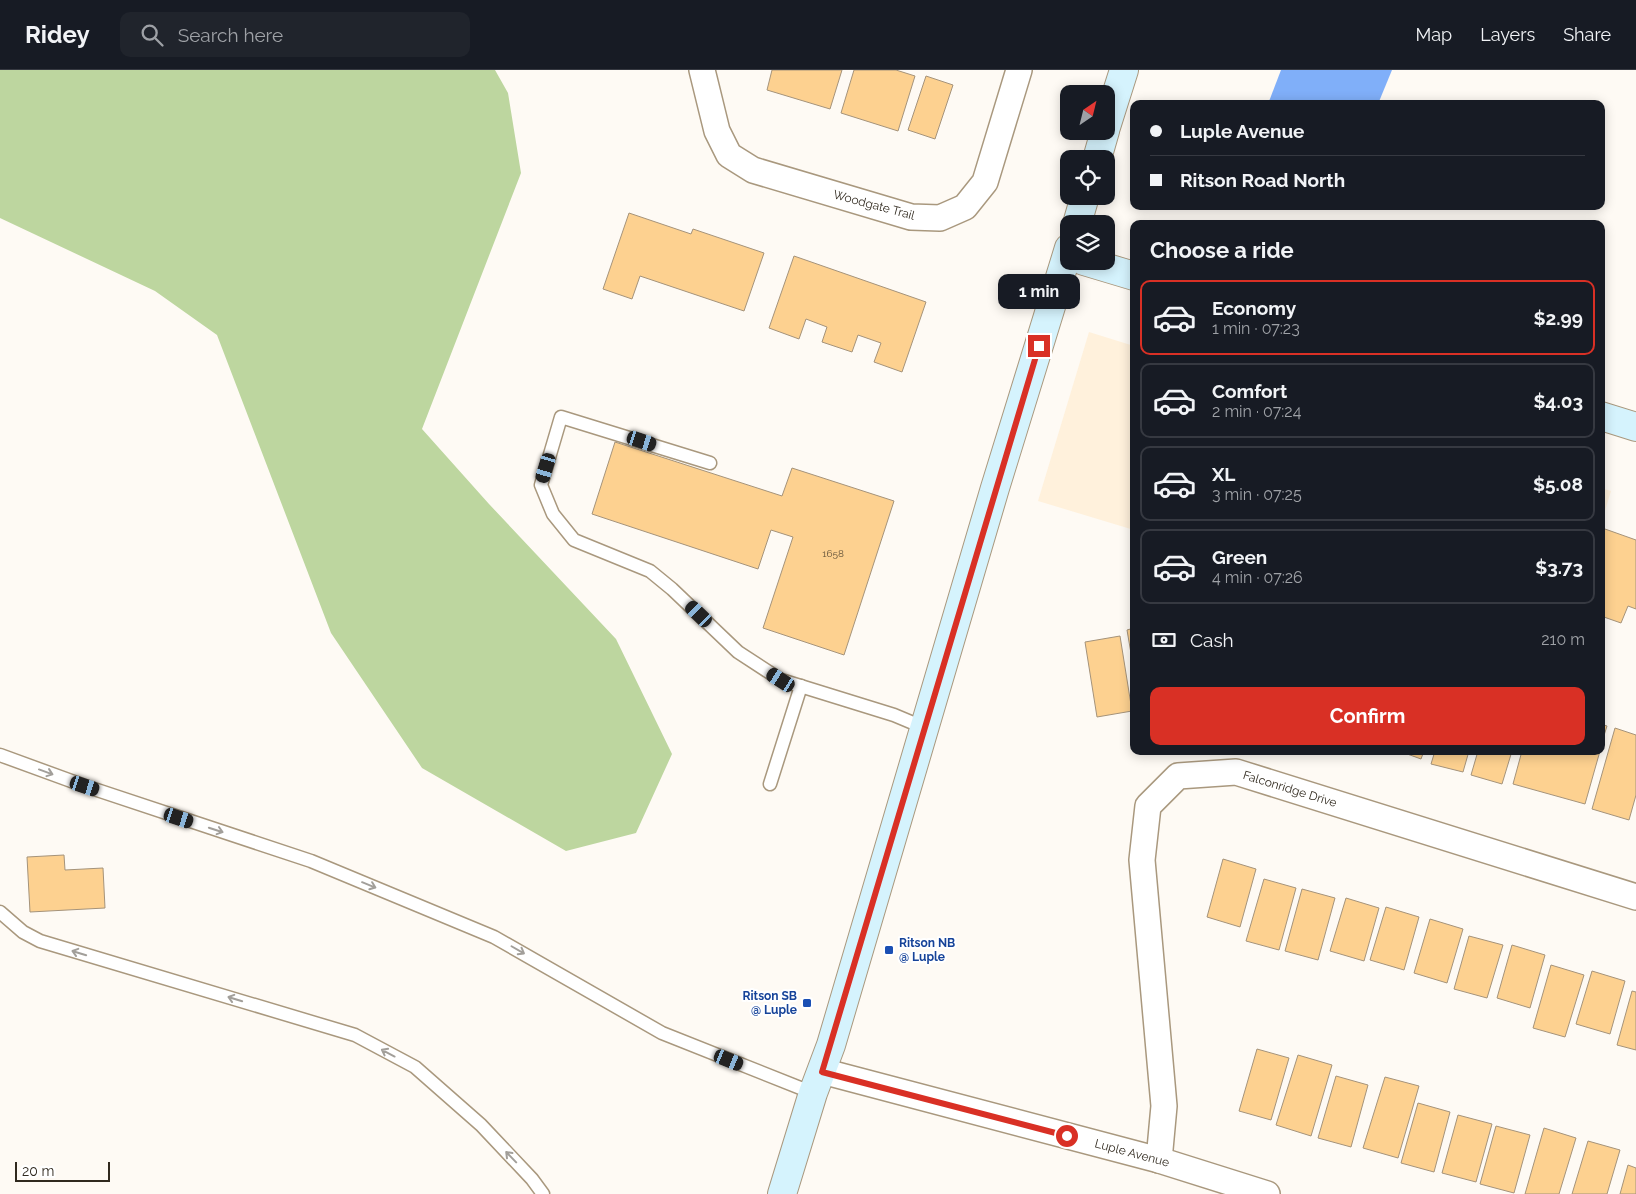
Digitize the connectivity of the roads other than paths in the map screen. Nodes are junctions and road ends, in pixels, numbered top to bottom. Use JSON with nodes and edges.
{"nodes":[{"id":1,"x":702,"y":70,"type":"edge"},
{"id":2,"x":1019,"y":70,"type":"edge"},
{"id":3,"x":1124,"y":70,"type":"edge"},
{"id":4,"x":1115,"y":98,"type":"edge"},
{"id":5,"x":1067,"y":270,"type":"edge"},
{"id":6,"x":1115,"y":270,"type":"edge"},
{"id":7,"x":1130,"y":275,"type":"edge"},
{"id":8,"x":1605,"y":417,"type":"edge"},
{"id":9,"x":1636,"y":427,"type":"edge"},
{"id":10,"x":710,"y":462,"type":"dead end"},
{"id":11,"x":801,"y":686,"type":"junction"},
{"id":12,"x":925,"y":728,"type":"junction"},
{"id":13,"x":0,"y":755,"type":"edge"},
{"id":14,"x":770,"y":784,"type":"dead end"},
{"id":15,"x":1636,"y":897,"type":"edge"},
{"id":16,"x":0,"y":912,"type":"edge"},
{"id":17,"x":818,"y":1082,"type":"junction"},
{"id":18,"x":1159,"y":1160,"type":"junction"},
{"id":19,"x":543,"y":1194,"type":"edge"},
{"id":20,"x":782,"y":1194,"type":"edge"},
{"id":21,"x":1267,"y":1194,"type":"edge"}],
"edges":[{"from":1,"to":2,"type":"street","name":"Woodgate Trail"},
{"from":3,"to":4,"type":"main road"},
{"from":5,"to":12,"type":"main road"},
{"from":6,"to":7,"type":"main road"},
{"from":8,"to":9,"type":"main road"},
{"from":10,"to":11,"type":"lane"},
{"from":11,"to":12,"type":"lane"},
{"from":11,"to":14,"type":"lane"},
{"from":12,"to":17,"type":"main road"},
{"from":13,"to":17,"type":"lane","one_way":true},
{"from":15,"to":18,"type":"street","name":"Falconridge Drive"},
{"from":19,"to":16,"type":"lane","one_way":true},
{"from":17,"to":18,"type":"street","name":"Luple Avenue"},
{"from":17,"to":20,"type":"main road"},
{"from":18,"to":21,"type":"street","name":"Luple Avenue"}]}
